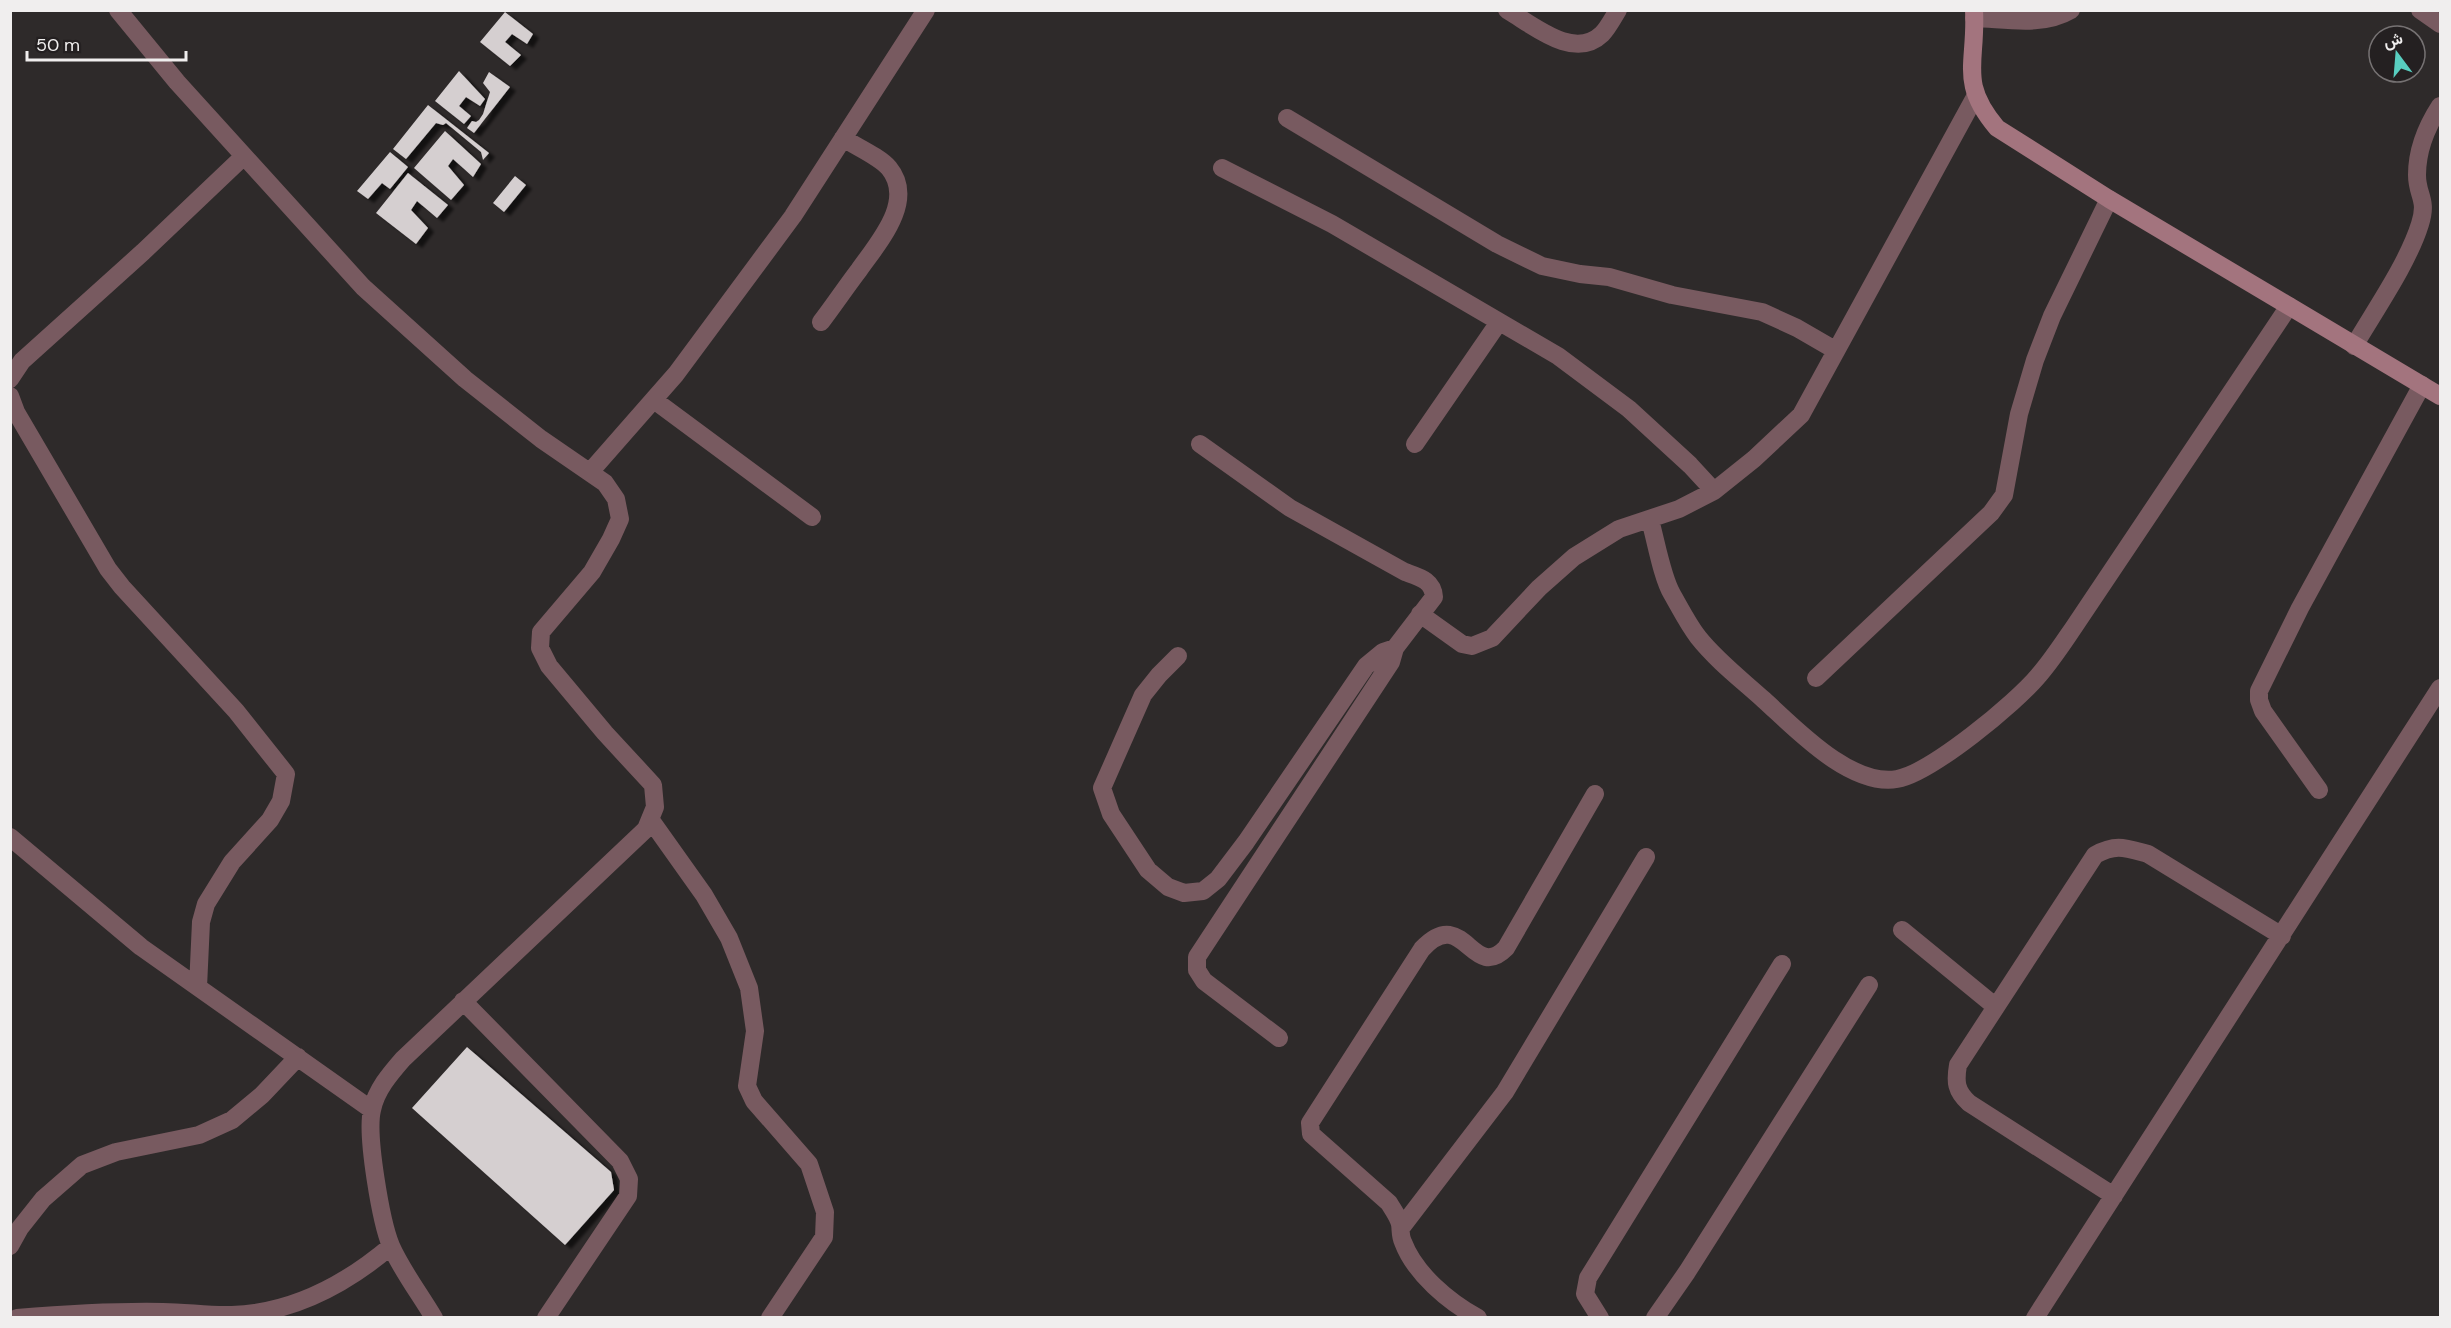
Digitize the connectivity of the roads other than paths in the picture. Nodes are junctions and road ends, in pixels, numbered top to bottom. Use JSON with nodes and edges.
{"nodes":[{"id":1,"x":118,"y":10,"type":"edge"},
{"id":2,"x":926,"y":10,"type":"edge"},
{"id":3,"x":1507,"y":10,"type":"edge"},
{"id":4,"x":1618,"y":10,"type":"edge"},
{"id":5,"x":2071,"y":10,"type":"edge"},
{"id":6,"x":2420,"y":10,"type":"edge"},
{"id":7,"x":1974,"y":14,"type":"edge"},
{"id":8,"x":2440,"y":24,"type":"edge"},
{"id":9,"x":1976,"y":97,"type":"junction"},
{"id":10,"x":2440,"y":106,"type":"edge"},
{"id":11,"x":1287,"y":118,"type":"dead end"},
{"id":12,"x":843,"y":138,"type":"junction"},
{"id":13,"x":244,"y":156,"type":"junction"},
{"id":14,"x":1222,"y":168,"type":"dead end"},
{"id":15,"x":2109,"y":199,"type":"junction"},
{"id":16,"x":2289,"y":306,"type":"junction"},
{"id":17,"x":1499,"y":321,"type":"junction"},
{"id":18,"x":821,"y":322,"type":"dead end"},
{"id":19,"x":2354,"y":346,"type":"junction"},
{"id":20,"x":1835,"y":350,"type":"junction"},
{"id":21,"x":10,"y":380,"type":"edge"},
{"id":22,"x":2422,"y":385,"type":"junction"},
{"id":23,"x":10,"y":396,"type":"edge"},
{"id":24,"x":2440,"y":396,"type":"edge"},
{"id":25,"x":654,"y":400,"type":"junction"},
{"id":26,"x":1200,"y":444,"type":"dead end"},
{"id":27,"x":1415,"y":444,"type":"dead end"},
{"id":28,"x":590,"y":472,"type":"junction"},
{"id":29,"x":1714,"y":491,"type":"junction"},
{"id":30,"x":812,"y":517,"type":"dead end"},
{"id":31,"x":1650,"y":520,"type":"junction"},
{"id":32,"x":1420,"y":614,"type":"junction"},
{"id":33,"x":1395,"y":648,"type":"junction"},
{"id":34,"x":1178,"y":656,"type":"dead end"},
{"id":35,"x":1816,"y":678,"type":"dead end"},
{"id":36,"x":2440,"y":688,"type":"edge"},
{"id":37,"x":2319,"y":790,"type":"dead end"},
{"id":38,"x":1595,"y":794,"type":"dead end"},
{"id":39,"x":650,"y":819,"type":"junction"},
{"id":40,"x":10,"y":837,"type":"edge"},
{"id":41,"x":1646,"y":857,"type":"dead end"},
{"id":42,"x":1902,"y":930,"type":"dead end"},
{"id":43,"x":2282,"y":936,"type":"junction"},
{"id":44,"x":1782,"y":964,"type":"dead end"},
{"id":45,"x":1869,"y":985,"type":"dead end"},
{"id":46,"x":198,"y":987,"type":"junction"},
{"id":47,"x":463,"y":1002,"type":"junction"},
{"id":48,"x":1996,"y":1007,"type":"junction"},
{"id":49,"x":1279,"y":1038,"type":"dead end"},
{"id":50,"x":298,"y":1057,"type":"junction"},
{"id":51,"x":372,"y":1110,"type":"junction"},
{"id":52,"x":2114,"y":1196,"type":"junction"},
{"id":53,"x":1401,"y":1228,"type":"junction"},
{"id":54,"x":10,"y":1246,"type":"edge"},
{"id":55,"x":391,"y":1246,"type":"junction"},
{"id":56,"x":17,"y":1317,"type":"edge"},
{"id":57,"x":434,"y":1317,"type":"edge"},
{"id":58,"x":546,"y":1317,"type":"edge"},
{"id":59,"x":770,"y":1317,"type":"edge"},
{"id":60,"x":1478,"y":1317,"type":"edge"},
{"id":61,"x":1600,"y":1317,"type":"edge"},
{"id":62,"x":1655,"y":1317,"type":"edge"},
{"id":63,"x":2035,"y":1317,"type":"edge"}],
"edges":[{"from":1,"to":13,"type":"street"},
{"from":2,"to":12,"type":"street"},
{"from":3,"to":4,"type":"street"},
{"from":5,"to":7,"type":"street"},
{"from":6,"to":8,"type":"street"},
{"from":7,"to":9,"type":"street"},
{"from":9,"to":15,"type":"street"},
{"from":9,"to":20,"type":"street"},
{"from":10,"to":19,"type":"street"},
{"from":11,"to":20,"type":"street"},
{"from":12,"to":18,"type":"street"},
{"from":12,"to":25,"type":"street"},
{"from":13,"to":21,"type":"street"},
{"from":13,"to":28,"type":"street"},
{"from":14,"to":17,"type":"street"},
{"from":15,"to":16,"type":"street"},
{"from":15,"to":35,"type":"street"},
{"from":16,"to":19,"type":"street"},
{"from":16,"to":31,"type":"street"},
{"from":17,"to":27,"type":"street"},
{"from":17,"to":29,"type":"street"},
{"from":19,"to":22,"type":"street"},
{"from":20,"to":29,"type":"street"},
{"from":22,"to":24,"type":"street"},
{"from":22,"to":37,"type":"street"},
{"from":23,"to":46,"type":"street"},
{"from":25,"to":28,"type":"street"},
{"from":25,"to":30,"type":"street"},
{"from":26,"to":32,"type":"street"},
{"from":28,"to":39,"type":"street"},
{"from":29,"to":31,"type":"street"},
{"from":31,"to":32,"type":"street"},
{"from":32,"to":33,"type":"street"},
{"from":33,"to":34,"type":"street"},
{"from":33,"to":49,"type":"street"},
{"from":36,"to":43,"type":"street"},
{"from":38,"to":53,"type":"street"},
{"from":39,"to":47,"type":"street"},
{"from":39,"to":59,"type":"street"},
{"from":40,"to":46,"type":"street"},
{"from":41,"to":53,"type":"street"},
{"from":42,"to":48,"type":"street"},
{"from":43,"to":48,"type":"street"},
{"from":43,"to":52,"type":"street"},
{"from":44,"to":61,"type":"street"},
{"from":45,"to":62,"type":"street"},
{"from":46,"to":50,"type":"street"},
{"from":47,"to":51,"type":"street"},
{"from":47,"to":58,"type":"street"},
{"from":48,"to":52,"type":"street"},
{"from":50,"to":51,"type":"street"},
{"from":50,"to":54,"type":"street"},
{"from":51,"to":55,"type":"street"},
{"from":52,"to":63,"type":"street"},
{"from":53,"to":60,"type":"street"},
{"from":55,"to":56,"type":"street"},
{"from":55,"to":57,"type":"street"}]}
